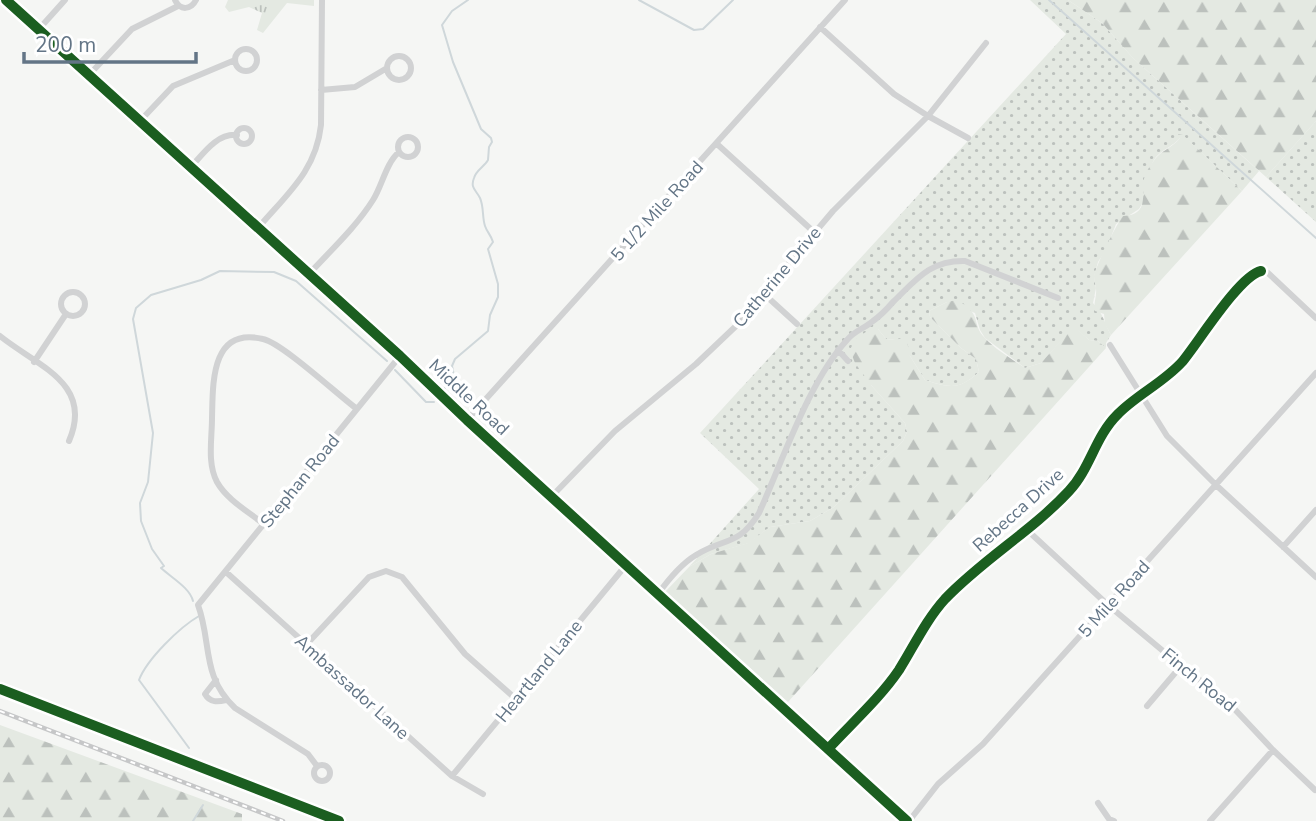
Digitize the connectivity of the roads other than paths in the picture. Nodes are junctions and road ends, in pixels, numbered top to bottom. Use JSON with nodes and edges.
{"nodes":[{"id":1,"x":6,"y":0,"type":"edge"},
{"id":2,"x":65,"y":0,"type":"edge"},
{"id":3,"x":196,"y":0,"type":"edge"},
{"id":4,"x":322,"y":0,"type":"edge"},
{"id":5,"x":845,"y":0,"type":"edge"},
{"id":6,"x":176,"y":3,"type":"edge"},
{"id":7,"x":820,"y":27,"type":"junction"},
{"id":8,"x":39,"y":29,"type":"junction"},
{"id":9,"x":986,"y":43,"type":"dead end"},
{"id":10,"x":236,"y":60,"type":"dead end"},
{"id":11,"x":387,"y":68,"type":"dead end"},
{"id":12,"x":89,"y":75,"type":"junction"},
{"id":13,"x":321,"y":90,"type":"junction"},
{"id":14,"x":928,"y":117,"type":"junction"},
{"id":15,"x":139,"y":121,"type":"junction"},
{"id":16,"x":237,"y":135,"type":"dead end"},
{"id":17,"x":968,"y":138,"type":"dead end"},
{"id":18,"x":717,"y":144,"type":"junction"},
{"id":19,"x":399,"y":152,"type":"dead end"},
{"id":20,"x":191,"y":167,"type":"junction"},
{"id":21,"x":258,"y":228,"type":"junction"},
{"id":22,"x":814,"y":232,"type":"junction"},
{"id":23,"x":309,"y":274,"type":"junction"},
{"id":24,"x":764,"y":294,"type":"junction"},
{"id":25,"x":1058,"y":298,"type":"dead end"},
{"id":26,"x":66,"y":314,"type":"dead end"},
{"id":27,"x":1316,"y":318,"type":"edge"},
{"id":28,"x":797,"y":324,"type":"dead end"},
{"id":29,"x":0,"y":336,"type":"edge"},
{"id":30,"x":1110,"y":345,"type":"dead end"},
{"id":31,"x":838,"y":350,"type":"junction"},
{"id":32,"x":400,"y":356,"type":"junction"},
{"id":33,"x":848,"y":361,"type":"dead end"},
{"id":34,"x":34,"y":362,"type":"junction"},
{"id":35,"x":1316,"y":373,"type":"edge"},
{"id":36,"x":1141,"y":395,"type":"junction"},
{"id":37,"x":357,"y":410,"type":"junction"},
{"id":38,"x":467,"y":420,"type":"junction"},
{"id":39,"x":69,"y":441,"type":"dead end"},
{"id":40,"x":1216,"y":485,"type":"junction"},
{"id":41,"x":552,"y":496,"type":"junction"},
{"id":42,"x":1316,"y":510,"type":"edge"},
{"id":43,"x":265,"y":525,"type":"junction"},
{"id":44,"x":1026,"y":529,"type":"junction"},
{"id":45,"x":1283,"y":547,"type":"junction"},
{"id":46,"x":626,"y":565,"type":"junction"},
{"id":47,"x":226,"y":572,"type":"junction"},
{"id":48,"x":1316,"y":577,"type":"edge"},
{"id":49,"x":657,"y":594,"type":"junction"},
{"id":50,"x":1108,"y":605,"type":"junction"},
{"id":51,"x":306,"y":645,"type":"junction"},
{"id":52,"x":1181,"y":666,"type":"junction"},
{"id":53,"x":216,"y":681,"type":"junction"},
{"id":54,"x":516,"y":699,"type":"junction"},
{"id":55,"x":226,"y":700,"type":"junction"},
{"id":56,"x":1147,"y":706,"type":"dead end"},
{"id":57,"x":828,"y":749,"type":"junction"},
{"id":58,"x":1273,"y":750,"type":"junction"},
{"id":59,"x":317,"y":766,"type":"dead end"},
{"id":60,"x":452,"y":776,"type":"junction"},
{"id":61,"x":1315,"y":790,"type":"edge"},
{"id":62,"x":483,"y":794,"type":"dead end"},
{"id":63,"x":1098,"y":803,"type":"dead end"},
{"id":64,"x":908,"y":821,"type":"edge"},
{"id":65,"x":1114,"y":821,"type":"edge"},
{"id":66,"x":1210,"y":821,"type":"edge"}],
"edges":[{"from":1,"to":8,"type":"street","name":"Middle Road"},
{"from":2,"to":8,"type":"street"},
{"from":3,"to":6,"type":"street"},
{"from":4,"to":13,"type":"street"},
{"from":5,"to":7,"type":"street","name":"5 1/2 Mile Road"},
{"from":6,"to":12,"type":"street"},
{"from":7,"to":14,"type":"street"},
{"from":7,"to":18,"type":"street","name":"5 1/2 Mile Road"},
{"from":8,"to":12,"type":"street","name":"Middle Road"},
{"from":9,"to":14,"type":"street","name":"Catherine Drive"},
{"from":10,"to":15,"type":"street"},
{"from":11,"to":13,"type":"street"},
{"from":12,"to":15,"type":"street","name":"Middle Road"},
{"from":13,"to":21,"type":"street"},
{"from":14,"to":17,"type":"street"},
{"from":14,"to":22,"type":"street","name":"Catherine Drive"},
{"from":15,"to":20,"type":"street","name":"Middle Road"},
{"from":16,"to":20,"type":"street"},
{"from":18,"to":22,"type":"street"},
{"from":18,"to":38,"type":"street","name":"5 1/2 Mile Road"},
{"from":19,"to":23,"type":"street"},
{"from":20,"to":21,"type":"street","name":"Middle Road"},
{"from":21,"to":23,"type":"street","name":"Middle Road"},
{"from":22,"to":24,"type":"street","name":"Catherine Drive"},
{"from":23,"to":32,"type":"street","name":"Middle Road"},
{"from":24,"to":28,"type":"street"},
{"from":24,"to":41,"type":"street","name":"Catherine Drive"},
{"from":25,"to":31,"type":"street"},
{"from":26,"to":34,"type":"street"},
{"from":27,"to":36,"type":"street","name":"Rebecca Drive"},
{"from":29,"to":34,"type":"street"},
{"from":30,"to":36,"type":"street"},
{"from":31,"to":33,"type":"street"},
{"from":31,"to":49,"type":"street"},
{"from":32,"to":37,"type":"street","name":"Stephan Road"},
{"from":32,"to":38,"type":"street","name":"Middle Road"},
{"from":34,"to":39,"type":"street"},
{"from":35,"to":40,"type":"street","name":"5 Mile Road"},
{"from":36,"to":40,"type":"street"},
{"from":36,"to":44,"type":"street","name":"Rebecca Drive"},
{"from":37,"to":43,"type":"street","name":"Stephan Road"},
{"from":37,"to":43,"type":"street"},
{"from":38,"to":41,"type":"street","name":"Middle Road"},
{"from":40,"to":45,"type":"street"},
{"from":40,"to":50,"type":"street","name":"5 Mile Road"},
{"from":41,"to":46,"type":"street","name":"Middle Road"},
{"from":42,"to":45,"type":"street"},
{"from":43,"to":47,"type":"street","name":"Stephan Road"},
{"from":44,"to":50,"type":"street","name":"Finch Road"},
{"from":44,"to":57,"type":"street","name":"Rebecca Drive"},
{"from":45,"to":48,"type":"street"},
{"from":46,"to":49,"type":"street","name":"Middle Road"},
{"from":46,"to":54,"type":"street","name":"Heartland Lane"},
{"from":47,"to":51,"type":"street","name":"Ambassador Lane"},
{"from":47,"to":53,"type":"street","name":"Stephan Road"},
{"from":49,"to":57,"type":"street","name":"Middle Road"},
{"from":50,"to":52,"type":"street","name":"Finch Road"},
{"from":50,"to":64,"type":"street","name":"5 Mile Road"},
{"from":51,"to":54,"type":"street"},
{"from":51,"to":60,"type":"street","name":"Ambassador Lane"},
{"from":52,"to":56,"type":"street"},
{"from":52,"to":58,"type":"street","name":"Finch Road"},
{"from":53,"to":55,"type":"street"},
{"from":53,"to":55,"type":"street"},
{"from":54,"to":60,"type":"street","name":"Heartland Lane"},
{"from":55,"to":59,"type":"street"},
{"from":57,"to":64,"type":"street","name":"Middle Road"},
{"from":58,"to":61,"type":"street","name":"Finch Road"},
{"from":58,"to":66,"type":"street"},
{"from":60,"to":62,"type":"street","name":"Ambassador Lane"},
{"from":63,"to":65,"type":"street"}]}
